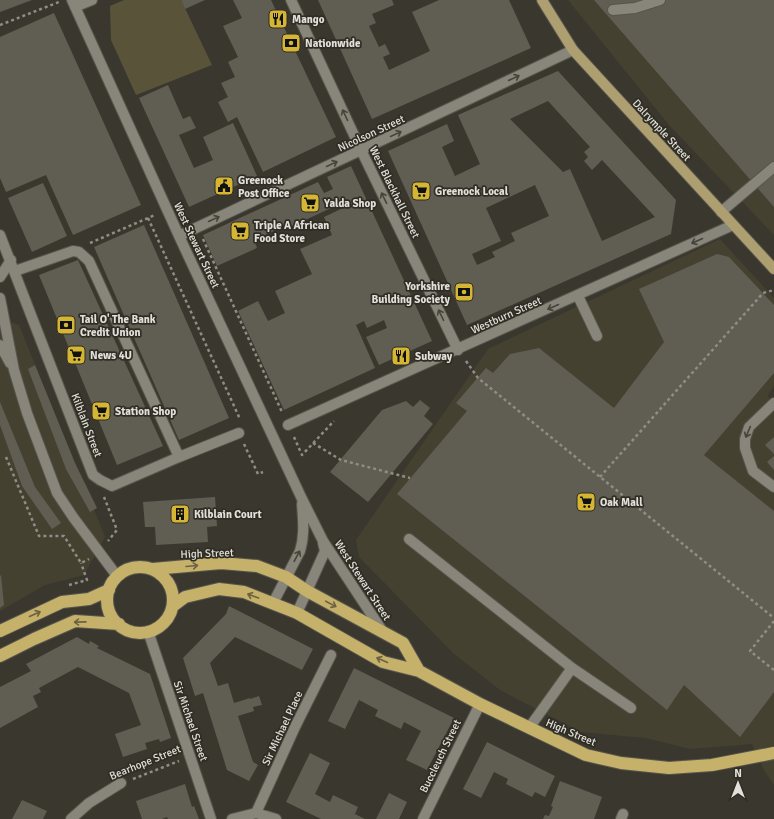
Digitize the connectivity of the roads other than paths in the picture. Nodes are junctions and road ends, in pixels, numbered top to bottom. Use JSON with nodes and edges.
{"nodes":[{"id":1,"x":92,"y":0,"type":"edge"},
{"id":2,"x":291,"y":0,"type":"edge"},
{"id":3,"x":542,"y":0,"type":"edge"},
{"id":4,"x":660,"y":0,"type":"edge"},
{"id":5,"x":73,"y":3,"type":"edge"},
{"id":6,"x":612,"y":10,"type":"dead end"},
{"id":7,"x":573,"y":50,"type":"junction"},
{"id":8,"x":361,"y":150,"type":"junction"},
{"id":9,"x":774,"y":167,"type":"edge"},
{"id":10,"x":721,"y":212,"type":"junction"},
{"id":11,"x":733,"y":225,"type":"junction"},
{"id":12,"x":0,"y":235,"type":"edge"},
{"id":13,"x":179,"y":236,"type":"junction"},
{"id":14,"x":11,"y":260,"type":"junction"},
{"id":15,"x":774,"y":269,"type":"edge"},
{"id":16,"x":15,"y":271,"type":"junction"},
{"id":17,"x":0,"y":277,"type":"edge"},
{"id":18,"x":578,"y":296,"type":"junction"},
{"id":19,"x":0,"y":298,"type":"edge"},
{"id":20,"x":597,"y":336,"type":"dead end"},
{"id":21,"x":0,"y":345,"type":"edge"},
{"id":22,"x":458,"y":350,"type":"junction"},
{"id":23,"x":14,"y":370,"type":"junction"},
{"id":24,"x":774,"y":403,"type":"edge"},
{"id":25,"x":288,"y":425,"type":"road end"},
{"id":26,"x":240,"y":428,"type":"road end"},
{"id":27,"x":180,"y":457,"type":"junction"},
{"id":28,"x":774,"y":488,"type":"edge"},
{"id":29,"x":302,"y":499,"type":"junction"},
{"id":30,"x":409,"y":539,"type":"dead end"},
{"id":31,"x":323,"y":541,"type":"junction"},
{"id":32,"x":153,"y":569,"type":"junction"},
{"id":33,"x":117,"y":576,"type":"junction"},
{"id":34,"x":286,"y":577,"type":"junction"},
{"id":35,"x":109,"y":590,"type":"junction"},
{"id":36,"x":307,"y":591,"type":"junction"},
{"id":37,"x":273,"y":603,"type":"junction"},
{"id":38,"x":173,"y":606,"type":"junction"},
{"id":39,"x":297,"y":613,"type":"junction"},
{"id":40,"x":119,"y":624,"type":"junction"},
{"id":41,"x":0,"y":632,"type":"edge"},
{"id":42,"x":148,"y":632,"type":"junction"},
{"id":43,"x":383,"y":632,"type":"junction"},
{"id":44,"x":331,"y":655,"type":"dead end"},
{"id":45,"x":0,"y":656,"type":"edge"},
{"id":46,"x":572,"y":668,"type":"junction"},
{"id":47,"x":419,"y":671,"type":"junction"},
{"id":48,"x":480,"y":704,"type":"junction"},
{"id":49,"x":632,"y":708,"type":"dead end"},
{"id":50,"x":529,"y":728,"type":"junction"},
{"id":51,"x":774,"y":753,"type":"edge"},
{"id":52,"x":121,"y":783,"type":"road end"},
{"id":53,"x":256,"y":813,"type":"junction"},
{"id":54,"x":71,"y":819,"type":"edge"},
{"id":55,"x":211,"y":819,"type":"edge"},
{"id":56,"x":232,"y":819,"type":"edge"},
{"id":57,"x":276,"y":819,"type":"edge"},
{"id":58,"x":423,"y":819,"type":"edge"}],
"edges":[{"from":1,"to":5,"type":"street"},
{"from":8,"to":2,"type":"street","name":"West Blackhall Street","one_way":true},
{"from":3,"to":7,"type":"main road","name":"Dalrymple Street"},
{"from":4,"to":6,"type":"street"},
{"from":5,"to":13,"type":"street","name":"West Stewart Street"},
{"from":8,"to":7,"type":"street","name":"Nicolson Street","one_way":true},
{"from":7,"to":10,"type":"main road","name":"Dalrymple Street"},
{"from":13,"to":8,"type":"street","name":"Nicolson Street","one_way":true},
{"from":22,"to":8,"type":"street","name":"West Blackhall Street","one_way":true},
{"from":9,"to":10,"type":"street"},
{"from":10,"to":11,"type":"main road","name":"Dalrymple Street"},
{"from":11,"to":15,"type":"main road","name":"Dalrymple Street"},
{"from":11,"to":18,"type":"street","name":"Westburn Street","one_way":true},
{"from":12,"to":14,"type":"street","name":"Kilblain Street"},
{"from":13,"to":29,"type":"street","name":"West Stewart Street"},
{"from":14,"to":16,"type":"street","name":"Kilblain Street"},
{"from":14,"to":17,"type":"street"},
{"from":16,"to":27,"type":"street"},
{"from":16,"to":27,"type":"street","name":"Kilblain Street"},
{"from":18,"to":20,"type":"street"},
{"from":18,"to":22,"type":"street","name":"Westburn Street","one_way":true},
{"from":19,"to":23,"type":"street"},
{"from":21,"to":23,"type":"street"},
{"from":22,"to":25,"type":"street","name":"Westburn Street"},
{"from":23,"to":33,"type":"street"},
{"from":24,"to":28,"type":"street","one_way":true},
{"from":26,"to":27,"type":"street"},
{"from":29,"to":31,"type":"street","name":"West Stewart Street"},
{"from":34,"to":29,"type":"street","name":"West Stewart Street","one_way":true},
{"from":30,"to":46,"type":"street"},
{"from":31,"to":36,"type":"street","name":"West Stewart Street"},
{"from":31,"to":43,"type":"street","name":"West Stewart Street"},
{"from":32,"to":33,"type":"highway"},
{"from":32,"to":34,"type":"highway","name":"High Street","one_way":true},
{"from":32,"to":38,"type":"highway"},
{"from":33,"to":35,"type":"highway"},
{"from":34,"to":36,"type":"highway","name":"High Street"},
{"from":34,"to":37,"type":"street","name":"West Stewart Street"},
{"from":35,"to":40,"type":"highway"},
{"from":41,"to":35,"type":"highway","one_way":true},
{"from":36,"to":39,"type":"street","name":"West Stewart Street"},
{"from":36,"to":43,"type":"highway","name":"High Street","one_way":true},
{"from":37,"to":38,"type":"highway","name":"High Street","one_way":true},
{"from":37,"to":39,"type":"highway","name":"High Street"},
{"from":38,"to":42,"type":"highway"},
{"from":47,"to":39,"type":"highway","name":"High Street","one_way":true},
{"from":40,"to":42,"type":"highway"},
{"from":40,"to":45,"type":"highway","one_way":true},
{"from":42,"to":55,"type":"street","name":"Sir Michael Street"},
{"from":43,"to":47,"type":"highway","name":"High Street"},
{"from":44,"to":53,"type":"street","name":"Sir Michael Place"},
{"from":46,"to":49,"type":"street"},
{"from":46,"to":50,"type":"street"},
{"from":47,"to":48,"type":"highway","name":"High Street"},
{"from":48,"to":50,"type":"highway","name":"High Street"},
{"from":48,"to":58,"type":"street","name":"Buccleuch Street"},
{"from":50,"to":51,"type":"highway","name":"High Street"},
{"from":52,"to":54,"type":"street","name":"Bearhope Street"},
{"from":53,"to":56,"type":"street"},
{"from":53,"to":57,"type":"street"}]}
